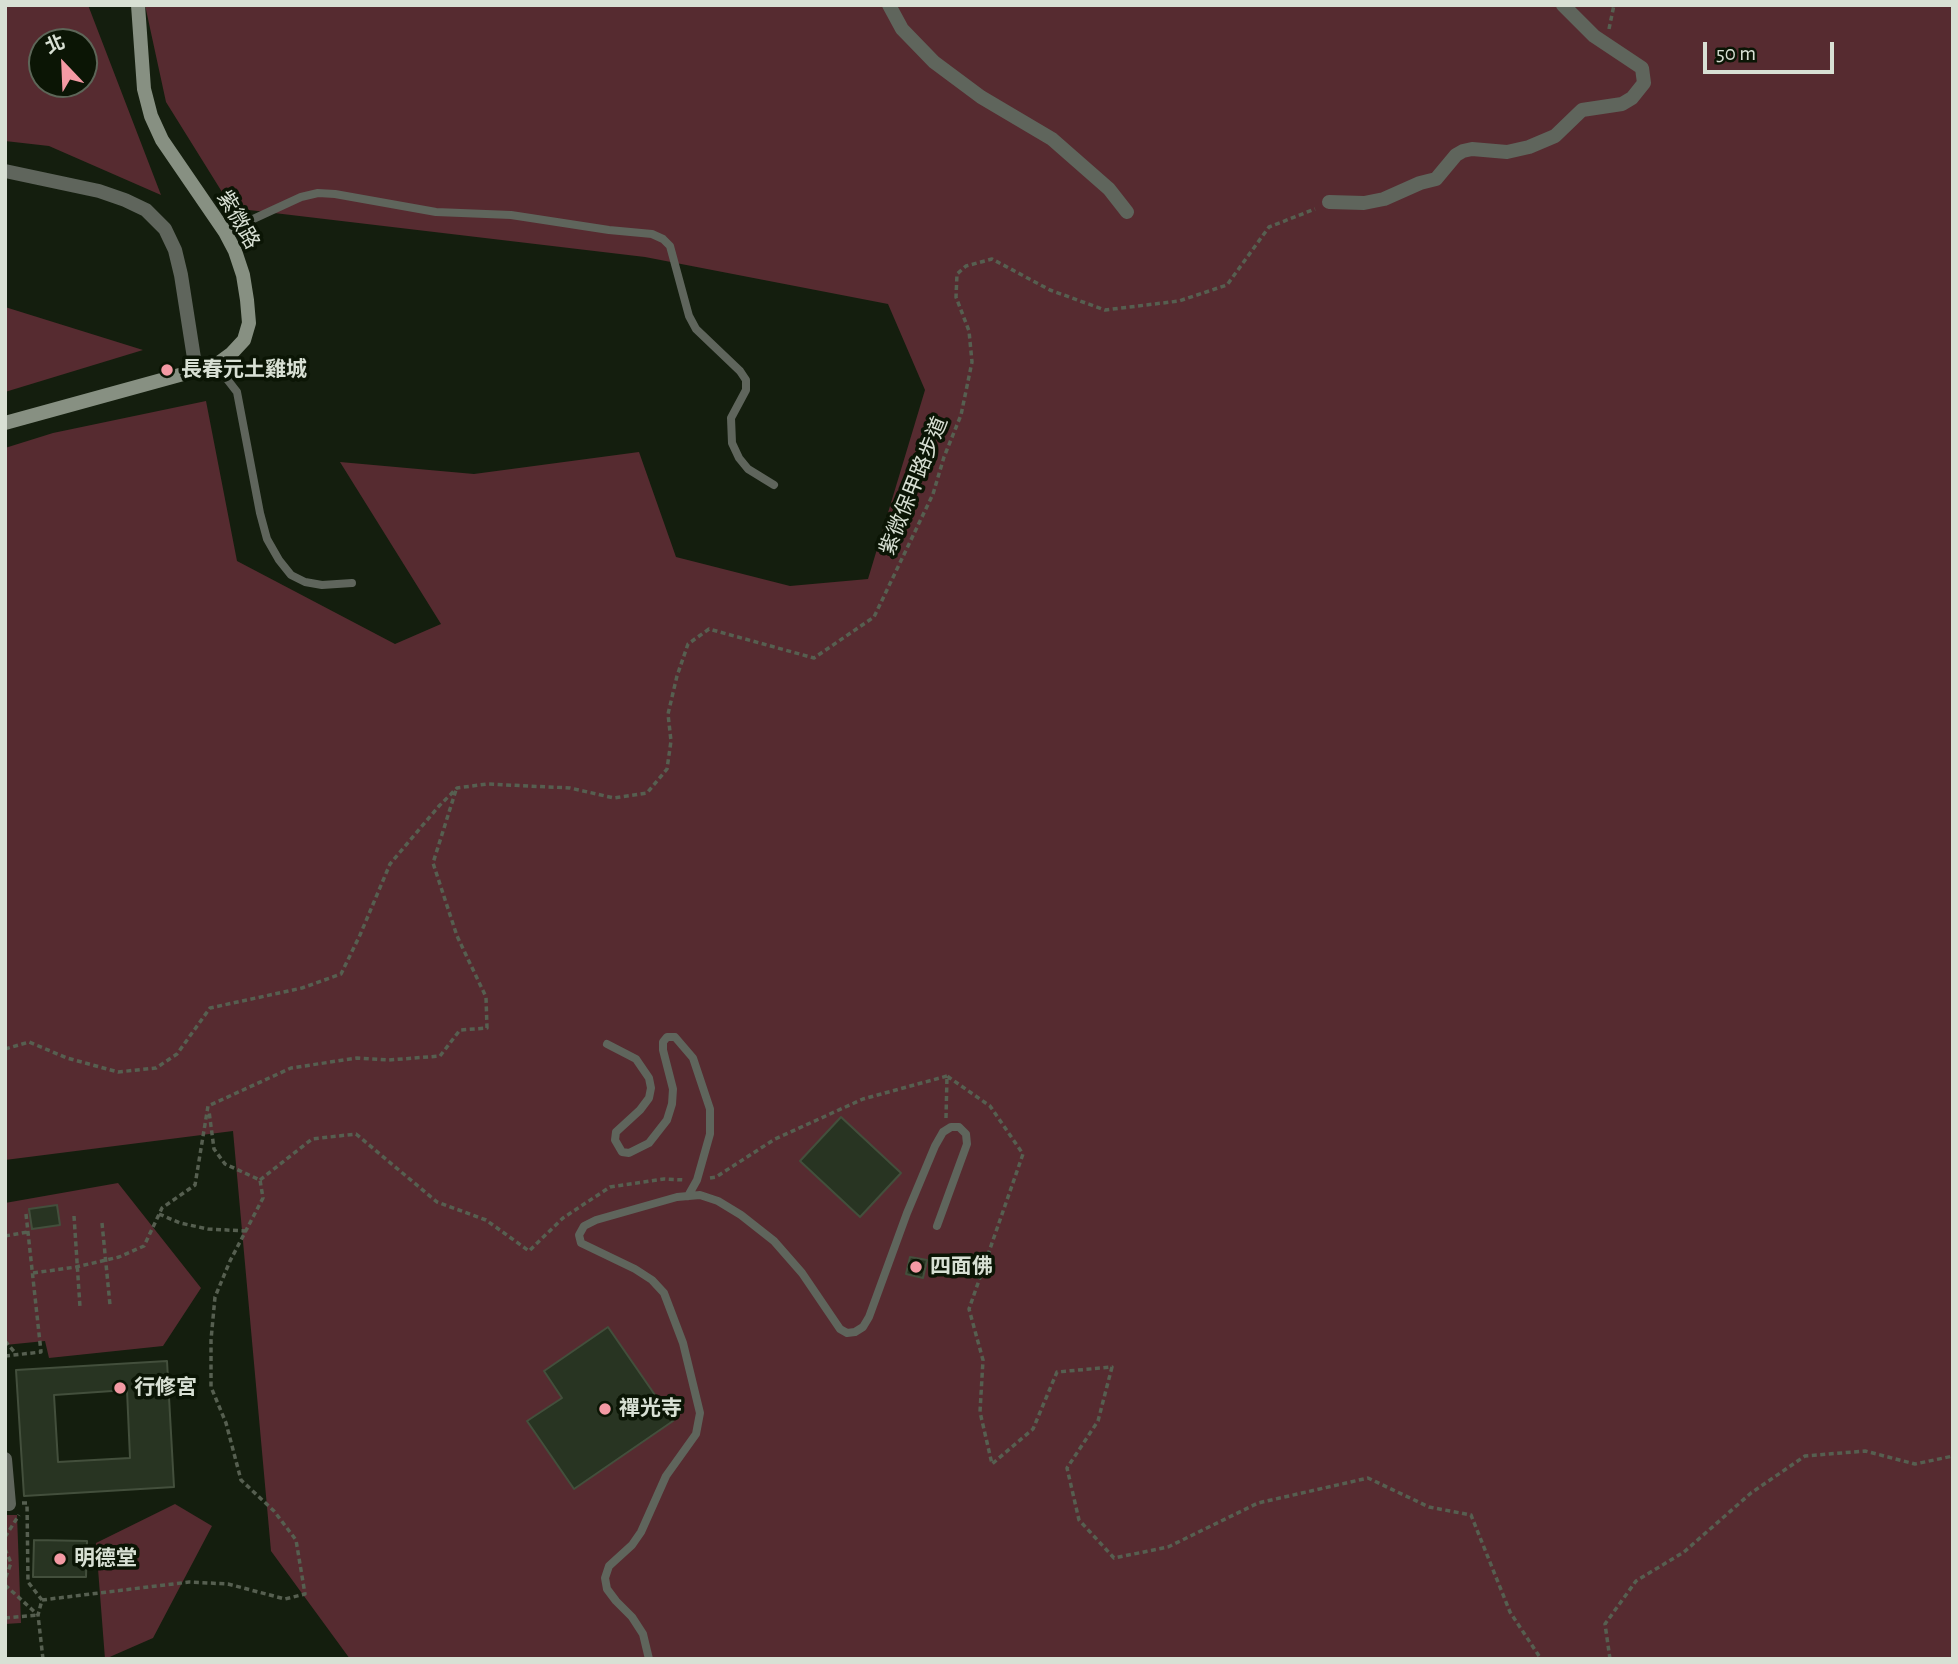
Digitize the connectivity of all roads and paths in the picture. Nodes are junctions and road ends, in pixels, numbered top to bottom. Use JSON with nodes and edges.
{"nodes":[{"id":1,"x":138,"y":5,"type":"edge"},
{"id":2,"x":889,"y":5,"type":"edge"},
{"id":3,"x":1563,"y":5,"type":"edge"},
{"id":4,"x":1614,"y":5,"type":"edge"},
{"id":5,"x":1606,"y":45,"type":"junction"},
{"id":6,"x":5,"y":171,"type":"edge"},
{"id":7,"x":1329,"y":202,"type":"joint"},
{"id":8,"x":1127,"y":212,"type":"dead end"},
{"id":9,"x":225,"y":232,"type":"junction"},
{"id":10,"x":216,"y":365,"type":"junction"},
{"id":11,"x":197,"y":371,"type":"junction"},
{"id":12,"x":5,"y":423,"type":"edge"},
{"id":13,"x":774,"y":485,"type":"dead end"},
{"id":14,"x":352,"y":583,"type":"dead end"},
{"id":15,"x":457,"y":788,"type":"junction"},
{"id":16,"x":607,"y":1044,"type":"dead end"},
{"id":17,"x":5,"y":1049,"type":"edge"},
{"id":18,"x":947,"y":1076,"type":"junction"},
{"id":19,"x":208,"y":1106,"type":"junction"},
{"id":20,"x":946,"y":1130,"type":"junction"},
{"id":21,"x":260,"y":1180,"type":"junction"},
{"id":22,"x":697,"y":1180,"type":"junction"},
{"id":23,"x":688,"y":1196,"type":"junction"},
{"id":24,"x":26,"y":1214,"type":"dead end"},
{"id":25,"x":159,"y":1214,"type":"junction"},
{"id":26,"x":74,"y":1216,"type":"dead end"},
{"id":27,"x":102,"y":1223,"type":"dead end"},
{"id":28,"x":937,"y":1226,"type":"dead end"},
{"id":29,"x":246,"y":1231,"type":"junction"},
{"id":30,"x":29,"y":1232,"type":"junction"},
{"id":31,"x":5,"y":1236,"type":"edge"},
{"id":32,"x":106,"y":1260,"type":"junction"},
{"id":33,"x":78,"y":1267,"type":"junction"},
{"id":34,"x":33,"y":1273,"type":"junction"},
{"id":35,"x":110,"y":1305,"type":"dead end"},
{"id":36,"x":80,"y":1307,"type":"dead end"},
{"id":37,"x":5,"y":1340,"type":"edge"},
{"id":38,"x":18,"y":1355,"type":"junction"},
{"id":39,"x":5,"y":1356,"type":"edge"},
{"id":40,"x":1953,"y":1456,"type":"edge"},
{"id":41,"x":5,"y":1459,"type":"edge"},
{"id":42,"x":27,"y":1503,"type":"junction"},
{"id":43,"x":7,"y":1504,"type":"edge"},
{"id":44,"x":5,"y":1537,"type":"edge"},
{"id":45,"x":5,"y":1549,"type":"edge"},
{"id":46,"x":5,"y":1579,"type":"edge"},
{"id":47,"x":5,"y":1585,"type":"edge"},
{"id":48,"x":42,"y":1600,"type":"junction"},
{"id":49,"x":38,"y":1615,"type":"junction"},
{"id":50,"x":5,"y":1618,"type":"edge"},
{"id":51,"x":43,"y":1659,"type":"edge"},
{"id":52,"x":649,"y":1659,"type":"edge"},
{"id":53,"x":1541,"y":1659,"type":"edge"},
{"id":54,"x":1610,"y":1659,"type":"edge"}],
"edges":[{"from":1,"to":9,"type":"street","name":"紫微路"},
{"from":2,"to":8,"type":"street"},
{"from":3,"to":5,"type":"street"},
{"from":4,"to":5,"type":"path"},
{"from":5,"to":7,"type":"street"},
{"from":6,"to":11,"type":"street"},
{"from":7,"to":15,"type":"path","name":"紫微保甲路步道"},
{"from":9,"to":10,"type":"street","name":"紫微路"},
{"from":9,"to":13,"type":"lane"},
{"from":10,"to":11,"type":"street","name":"紫微路"},
{"from":10,"to":14,"type":"lane"},
{"from":11,"to":12,"type":"street","name":"紫微路"},
{"from":15,"to":17,"type":"path"},
{"from":15,"to":19,"type":"path"},
{"from":16,"to":22,"type":"lane"},
{"from":18,"to":20,"type":"path"},
{"from":18,"to":22,"type":"path"},
{"from":18,"to":53,"type":"path"},
{"from":19,"to":21,"type":"path"},
{"from":19,"to":25,"type":"path"},
{"from":20,"to":23,"type":"lane"},
{"from":20,"to":28,"type":"lane"},
{"from":21,"to":22,"type":"path"},
{"from":21,"to":29,"type":"path"},
{"from":22,"to":23,"type":"lane"},
{"from":23,"to":52,"type":"lane"},
{"from":24,"to":30,"type":"path"},
{"from":25,"to":29,"type":"path"},
{"from":25,"to":32,"type":"path"},
{"from":26,"to":33,"type":"path"},
{"from":27,"to":32,"type":"path"},
{"from":29,"to":48,"type":"path"},
{"from":30,"to":31,"type":"path"},
{"from":30,"to":34,"type":"path"},
{"from":32,"to":33,"type":"path"},
{"from":32,"to":35,"type":"path"},
{"from":33,"to":34,"type":"path"},
{"from":33,"to":36,"type":"path"},
{"from":34,"to":38,"type":"path"},
{"from":37,"to":38,"type":"path"},
{"from":38,"to":39,"type":"path"},
{"from":40,"to":54,"type":"path"},
{"from":41,"to":43,"type":"street"},
{"from":42,"to":43,"type":"path"},
{"from":42,"to":44,"type":"path"},
{"from":42,"to":48,"type":"path"},
{"from":45,"to":46,"type":"path"},
{"from":47,"to":49,"type":"path"},
{"from":48,"to":49,"type":"path"},
{"from":49,"to":50,"type":"path"},
{"from":49,"to":51,"type":"path"}]}
